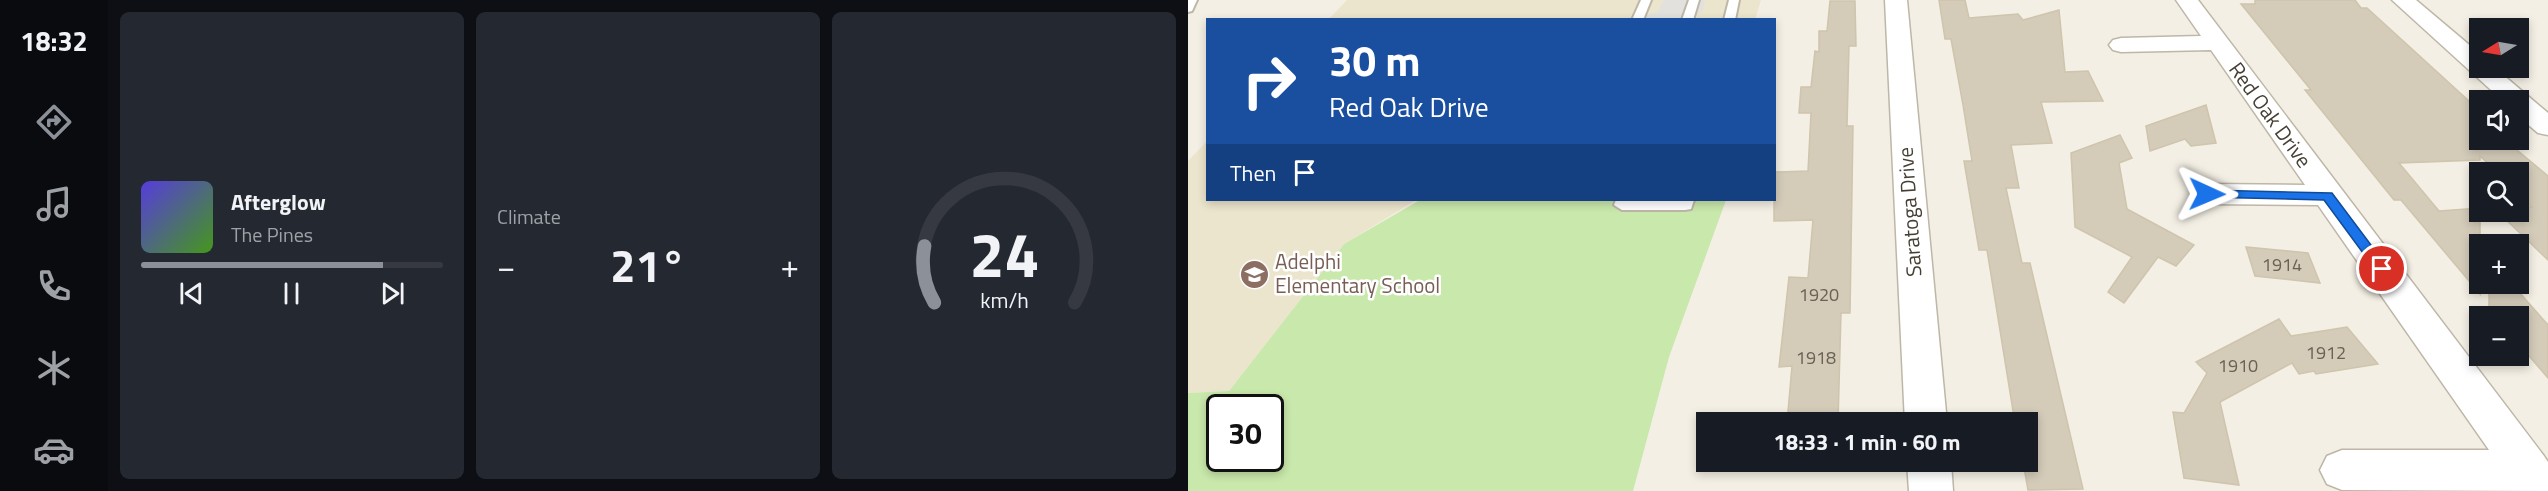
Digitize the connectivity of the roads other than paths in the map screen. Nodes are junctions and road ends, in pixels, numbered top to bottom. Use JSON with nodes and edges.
{"nodes":[{"id":1,"x":1192,"y":0,"type":"edge"},
{"id":2,"x":1646,"y":0,"type":"edge"},
{"id":3,"x":1694,"y":0,"type":"edge"},
{"id":4,"x":1734,"y":0,"type":"edge"},
{"id":5,"x":1896,"y":0,"type":"edge"},
{"id":6,"x":2187,"y":0,"type":"edge"},
{"id":7,"x":2403,"y":0,"type":"edge"},
{"id":8,"x":1188,"y":9,"type":"edge"},
{"id":9,"x":1638,"y":18,"type":"edge"},
{"id":10,"x":1688,"y":18,"type":"edge"},
{"id":11,"x":1730,"y":18,"type":"edge"},
{"id":12,"x":2218,"y":43,"type":"junction"},
{"id":13,"x":2121,"y":45,"type":"dead end"},
{"id":14,"x":2505,"y":90,"type":"edge"},
{"id":15,"x":2529,"y":111,"type":"edge"},
{"id":16,"x":2548,"y":127,"type":"edge"},
{"id":17,"x":2207,"y":194,"type":"dead end"},
{"id":18,"x":2328,"y":195,"type":"junction"},
{"id":19,"x":1623,"y":201,"type":"edge"},
{"id":20,"x":1686,"y":201,"type":"edge"},
{"id":21,"x":1925,"y":412,"type":"edge"},
{"id":22,"x":2342,"y":470,"type":"dead end"},
{"id":23,"x":1930,"y":472,"type":"edge"},
{"id":24,"x":2536,"y":480,"type":"edge"},
{"id":25,"x":1931,"y":491,"type":"edge"}],
"edges":[{"from":1,"to":8,"type":"lane"},
{"from":2,"to":9,"type":"lane"},
{"from":3,"to":10,"type":"lane"},
{"from":4,"to":11,"type":"lane"},
{"from":5,"to":21,"type":"street","name":"Saratoga Drive"},
{"from":6,"to":12,"type":"street","name":"Red Oak Drive"},
{"from":7,"to":14,"type":"street"},
{"from":12,"to":13,"type":"street"},
{"from":12,"to":18,"type":"street","name":"Red Oak Drive"},
{"from":15,"to":16,"type":"street"},
{"from":17,"to":18,"type":"street"},
{"from":18,"to":24,"type":"street","name":"Red Oak Drive"},
{"from":19,"to":20,"type":"lane"},
{"from":22,"to":24,"type":"street"},
{"from":23,"to":25,"type":"street"}]}
